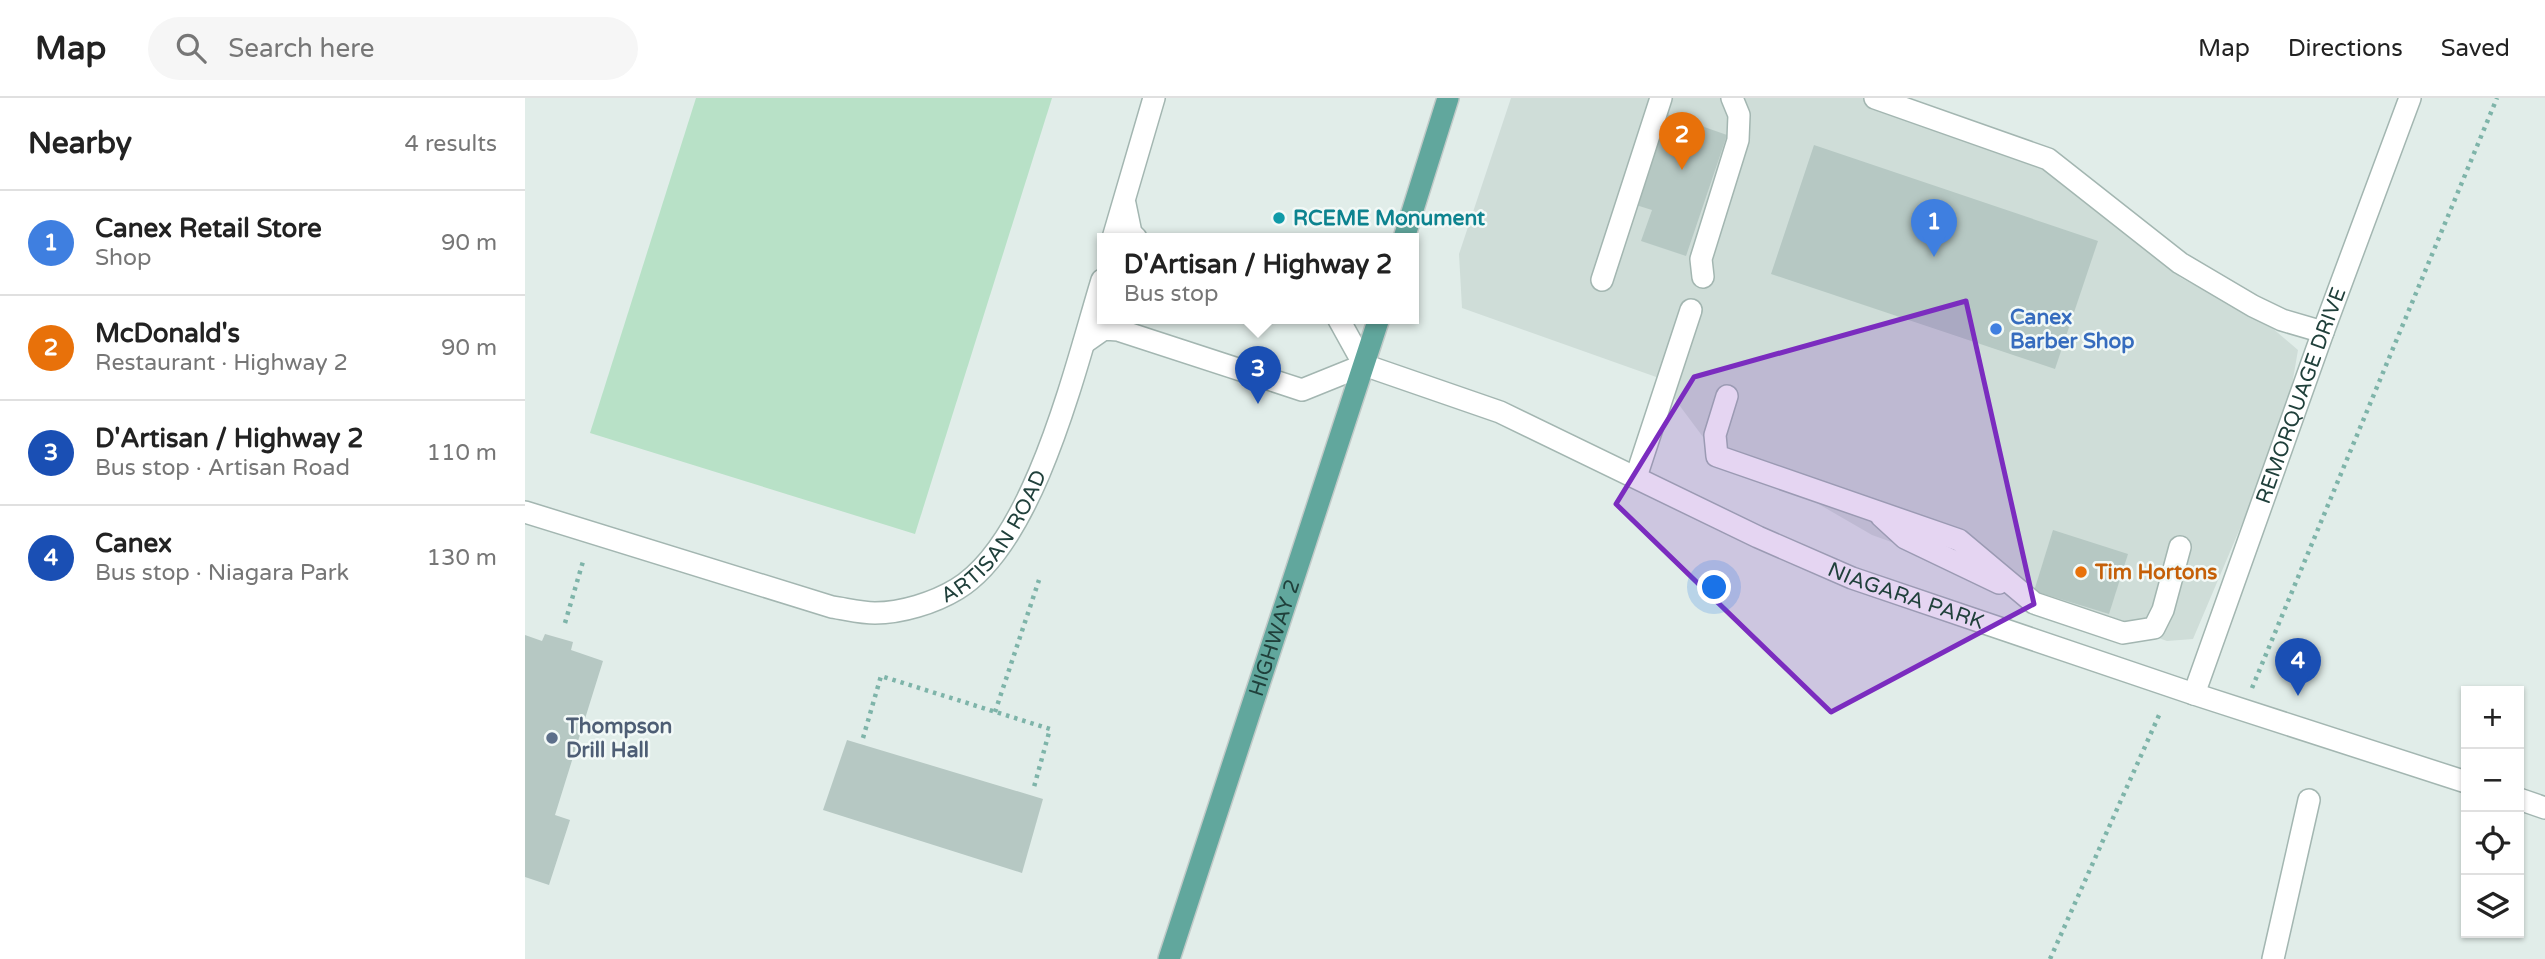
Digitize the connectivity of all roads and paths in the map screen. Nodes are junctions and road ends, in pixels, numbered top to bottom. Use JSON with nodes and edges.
{"nodes":[{"id":1,"x":1154,"y":98,"type":"edge"},
{"id":2,"x":1448,"y":98,"type":"edge"},
{"id":3,"x":1661,"y":98,"type":"edge"},
{"id":4,"x":1732,"y":98,"type":"edge"},
{"id":5,"x":1875,"y":98,"type":"edge"},
{"id":6,"x":2410,"y":98,"type":"edge"},
{"id":7,"x":2497,"y":98,"type":"edge"},
{"id":8,"x":1124,"y":200,"type":"junction"},
{"id":9,"x":1115,"y":233,"type":"edge"},
{"id":10,"x":1131,"y":233,"type":"edge"},
{"id":11,"x":1406,"y":233,"type":"edge"},
{"id":12,"x":1703,"y":277,"type":"dead end"},
{"id":13,"x":1602,"y":280,"type":"dead end"},
{"id":14,"x":1097,"y":297,"type":"edge"},
{"id":15,"x":1691,"y":310,"type":"dead end"},
{"id":16,"x":1341,"y":324,"type":"edge"},
{"id":17,"x":1377,"y":324,"type":"edge"},
{"id":18,"x":2323,"y":332,"type":"junction"},
{"id":19,"x":1084,"y":343,"type":"junction"},
{"id":20,"x":1364,"y":365,"type":"junction"},
{"id":21,"x":1727,"y":396,"type":"dead end"},
{"id":22,"x":1636,"y":477,"type":"junction"},
{"id":23,"x":525,"y":512,"type":"edge"},
{"id":24,"x":2180,"y":547,"type":"dead end"},
{"id":25,"x":584,"y":558,"type":"dead end"},
{"id":26,"x":1038,"y":580,"type":"dead end"},
{"id":27,"x":565,"y":623,"type":"dead end"},
{"id":28,"x":2252,"y":689,"type":"dead end"},
{"id":29,"x":2194,"y":694,"type":"junction"},
{"id":30,"x":995,"y":712,"type":"junction"},
{"id":31,"x":2160,"y":713,"type":"dead end"},
{"id":32,"x":863,"y":738,"type":"dead end"},
{"id":33,"x":2461,"y":780,"type":"edge"},
{"id":34,"x":1034,"y":787,"type":"dead end"},
{"id":35,"x":2309,"y":800,"type":"dead end"},
{"id":36,"x":2524,"y":801,"type":"edge"},
{"id":37,"x":2545,"y":808,"type":"edge"},
{"id":38,"x":1169,"y":959,"type":"edge"},
{"id":39,"x":2050,"y":959,"type":"edge"},
{"id":40,"x":2273,"y":959,"type":"edge"}],
"edges":[{"from":1,"to":8,"type":"street"},
{"from":2,"to":11,"type":"main road"},
{"from":3,"to":13,"type":"street"},
{"from":4,"to":12,"type":"street"},
{"from":5,"to":18,"type":"street"},
{"from":6,"to":18,"type":"street","name":"REMORQUAGE DRIVE"},
{"from":7,"to":28,"type":"path"},
{"from":8,"to":9,"type":"street"},
{"from":8,"to":10,"type":"street"},
{"from":14,"to":19,"type":"street","name":"ARTISAN ROAD"},
{"from":15,"to":22,"type":"street"},
{"from":16,"to":20,"type":"street"},
{"from":17,"to":20,"type":"main road","name":"HIGHWAY 2"},
{"from":18,"to":29,"type":"street","name":"REMORQUAGE DRIVE"},
{"from":19,"to":20,"type":"street"},
{"from":19,"to":23,"type":"street","name":"ARTISAN ROAD"},
{"from":20,"to":22,"type":"street","name":"NIAGARA PARK"},
{"from":20,"to":38,"type":"main road","name":"HIGHWAY 2"},
{"from":21,"to":24,"type":"street"},
{"from":22,"to":29,"type":"street","name":"NIAGARA PARK"},
{"from":25,"to":27,"type":"path"},
{"from":26,"to":30,"type":"path"},
{"from":29,"to":33,"type":"street","name":"NIAGARA PARK"},
{"from":30,"to":32,"type":"path"},
{"from":30,"to":34,"type":"path"},
{"from":31,"to":39,"type":"path"},
{"from":35,"to":40,"type":"street"},
{"from":36,"to":37,"type":"street"}]}
